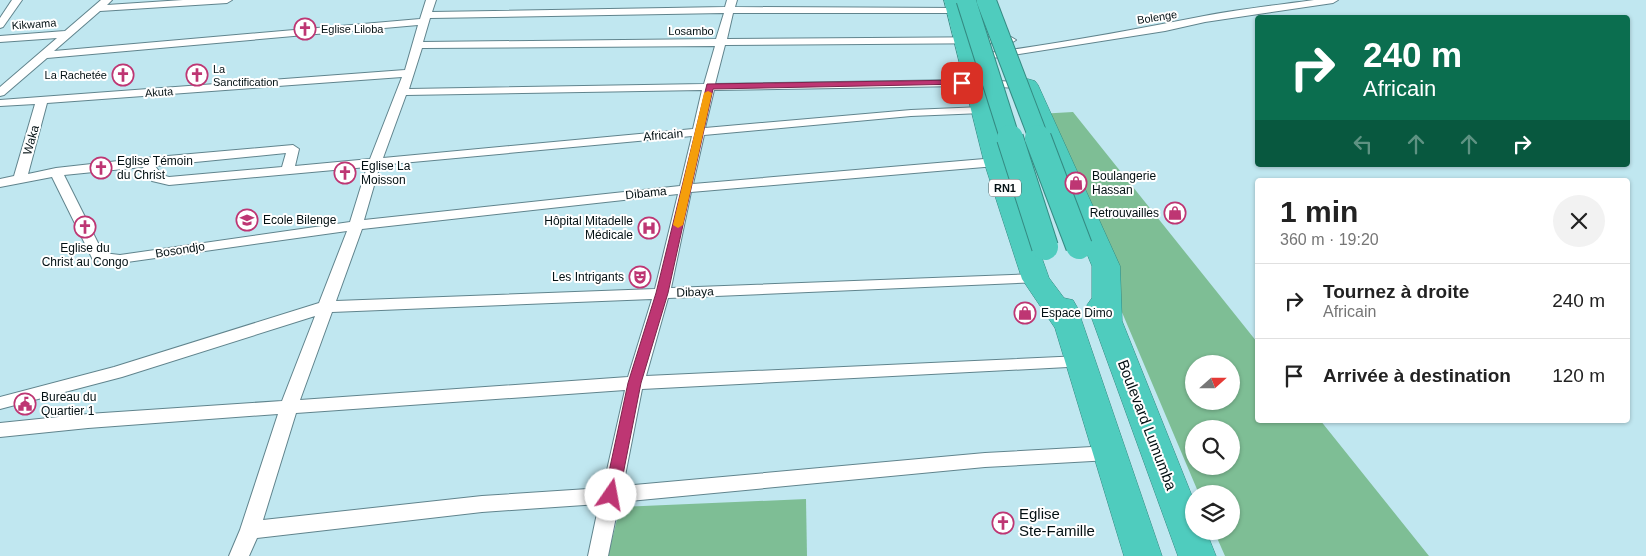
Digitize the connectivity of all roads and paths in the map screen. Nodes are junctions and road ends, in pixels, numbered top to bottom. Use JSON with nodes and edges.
{"nodes":[{"id":1,"x":17,"y":0,"type":"edge"},
{"id":2,"x":216,"y":0,"type":"edge"},
{"id":3,"x":228,"y":0,"type":"edge"},
{"id":4,"x":431,"y":0,"type":"edge"},
{"id":5,"x":986,"y":0,"type":"edge"},
{"id":6,"x":996,"y":0,"type":"edge"},
{"id":7,"x":1333,"y":0,"type":"edge"},
{"id":8,"x":958,"y":3,"type":"edge"},
{"id":9,"x":103,"y":4,"type":"edge"},
{"id":10,"x":730,"y":5,"type":"edge"},
{"id":11,"x":425,"y":18,"type":"junction"},
{"id":12,"x":0,"y":26,"type":"edge"},
{"id":13,"x":69,"y":34,"type":"junction"},
{"id":14,"x":0,"y":39,"type":"edge"},
{"id":15,"x":720,"y":44,"type":"junction"},
{"id":16,"x":418,"y":45,"type":"junction"},
{"id":17,"x":1013,"y":47,"type":"junction"},
{"id":18,"x":966,"y":50,"type":"junction"},
{"id":19,"x":45,"y":55,"type":"junction"},
{"id":20,"x":409,"y":73,"type":"junction"},
{"id":21,"x":974,"y":84,"type":"junction"},
{"id":22,"x":1028,"y":85,"type":"junction"},
{"id":23,"x":710,"y":86,"type":"junction"},
{"id":24,"x":401,"y":92,"type":"junction"},
{"id":25,"x":0,"y":93,"type":"edge"},
{"id":26,"x":42,"y":101,"type":"junction"},
{"id":27,"x":0,"y":103,"type":"edge"},
{"id":28,"x":982,"y":110,"type":"junction"},
{"id":29,"x":700,"y":132,"type":"junction"},
{"id":30,"x":375,"y":161,"type":"junction"},
{"id":31,"x":145,"y":162,"type":"junction"},
{"id":32,"x":996,"y":162,"type":"junction"},
{"id":33,"x":287,"y":170,"type":"junction"},
{"id":34,"x":56,"y":172,"type":"junction"},
{"id":35,"x":20,"y":178,"type":"junction"},
{"id":36,"x":0,"y":183,"type":"edge"},
{"id":37,"x":686,"y":189,"type":"junction"},
{"id":38,"x":356,"y":225,"type":"junction"},
{"id":39,"x":1036,"y":279,"type":"junction"},
{"id":40,"x":662,"y":293,"type":"junction"},
{"id":41,"x":325,"y":308,"type":"junction"},
{"id":42,"x":1107,"y":322,"type":"junction"},
{"id":43,"x":1068,"y":325,"type":"junction"},
{"id":44,"x":1080,"y":362,"type":"junction"},
{"id":45,"x":635,"y":383,"type":"junction"},
{"id":46,"x":0,"y":403,"type":"edge"},
{"id":47,"x":288,"y":407,"type":"junction"},
{"id":48,"x":0,"y":430,"type":"edge"},
{"id":49,"x":1110,"y":453,"type":"junction"},
{"id":50,"x":611,"y":495,"type":"junction"},
{"id":51,"x":250,"y":530,"type":"junction"},
{"id":52,"x":239,"y":556,"type":"edge"},
{"id":53,"x":598,"y":556,"type":"edge"},
{"id":54,"x":1142,"y":556,"type":"edge"},
{"id":55,"x":1197,"y":556,"type":"edge"}],
"edges":[{"from":1,"to":12,"type":"street","name":"Kikwama"},
{"from":2,"to":3,"type":"street"},
{"from":2,"to":9,"type":"street"},
{"from":4,"to":11,"type":"street"},
{"from":5,"to":42,"type":"highway","name":"Boulevard Lumumba","bridge":true},
{"from":6,"to":17,"type":"highway"},
{"from":7,"to":17,"type":"street","name":"Bolenge"},
{"from":8,"to":10,"type":"street","name":"Losambo"},
{"from":8,"to":18,"type":"highway","number":"RN1"},
{"from":8,"to":43,"type":"highway","bridge":true},
{"from":9,"to":13,"type":"street"},
{"from":10,"to":11,"type":"street","name":"Losambo"},
{"from":10,"to":15,"type":"street"},
{"from":11,"to":16,"type":"street"},
{"from":11,"to":19,"type":"street"},
{"from":13,"to":14,"type":"street","name":"Kikwama"},
{"from":13,"to":19,"type":"street"},
{"from":15,"to":16,"type":"street","name":"Losambo"},
{"from":15,"to":18,"type":"street","name":"Losambo"},
{"from":15,"to":23,"type":"street"},
{"from":16,"to":20,"type":"street"},
{"from":17,"to":18,"type":"street"},
{"from":17,"to":18,"type":"street"},
{"from":17,"to":22,"type":"highway"},
{"from":18,"to":21,"type":"highway","number":"RN1"},
{"from":19,"to":25,"type":"street"},
{"from":20,"to":24,"type":"street"},
{"from":20,"to":26,"type":"street","name":"Akuta"},
{"from":21,"to":22,"type":"street"},
{"from":21,"to":23,"type":"street"},
{"from":21,"to":28,"type":"highway","number":"RN1"},
{"from":22,"to":42,"type":"highway"},
{"from":23,"to":24,"type":"street"},
{"from":23,"to":29,"type":"street"},
{"from":24,"to":30,"type":"street"},
{"from":26,"to":27,"type":"street","name":"Akuta"},
{"from":26,"to":35,"type":"street","name":"Waka"},
{"from":28,"to":29,"type":"street","name":"Africain"},
{"from":28,"to":32,"type":"highway","number":"RN1"},
{"from":29,"to":30,"type":"street","name":"Africain"},
{"from":29,"to":37,"type":"street"},
{"from":30,"to":33,"type":"street","name":"Africain"},
{"from":30,"to":38,"type":"street"},
{"from":31,"to":33,"type":"street","name":"Africain"},
{"from":31,"to":33,"type":"street"},
{"from":31,"to":34,"type":"street"},
{"from":32,"to":37,"type":"street","name":"Dibama"},
{"from":32,"to":39,"type":"highway","number":"RN1"},
{"from":34,"to":35,"type":"street"},
{"from":34,"to":38,"type":"street","name":"Bosondjo"},
{"from":35,"to":36,"type":"street"},
{"from":37,"to":38,"type":"street","name":"Dibama"},
{"from":37,"to":40,"type":"street"},
{"from":38,"to":41,"type":"street"},
{"from":39,"to":40,"type":"street","name":"Dibaya"},
{"from":39,"to":43,"type":"highway","number":"RN1"},
{"from":40,"to":41,"type":"street","name":"Dibaya"},
{"from":40,"to":45,"type":"street"},
{"from":41,"to":46,"type":"street","name":"Dibaya"},
{"from":41,"to":47,"type":"street"},
{"from":42,"to":55,"type":"highway","name":"Boulevard Lumumba"},
{"from":43,"to":44,"type":"highway","number":"RN1"},
{"from":44,"to":45,"type":"street"},
{"from":44,"to":49,"type":"highway","number":"RN1"},
{"from":45,"to":47,"type":"street"},
{"from":45,"to":50,"type":"street"},
{"from":47,"to":48,"type":"street"},
{"from":47,"to":51,"type":"street"},
{"from":49,"to":50,"type":"street"},
{"from":49,"to":54,"type":"highway","number":"RN1"},
{"from":50,"to":51,"type":"street"},
{"from":50,"to":53,"type":"street"},
{"from":51,"to":52,"type":"street"}]}
